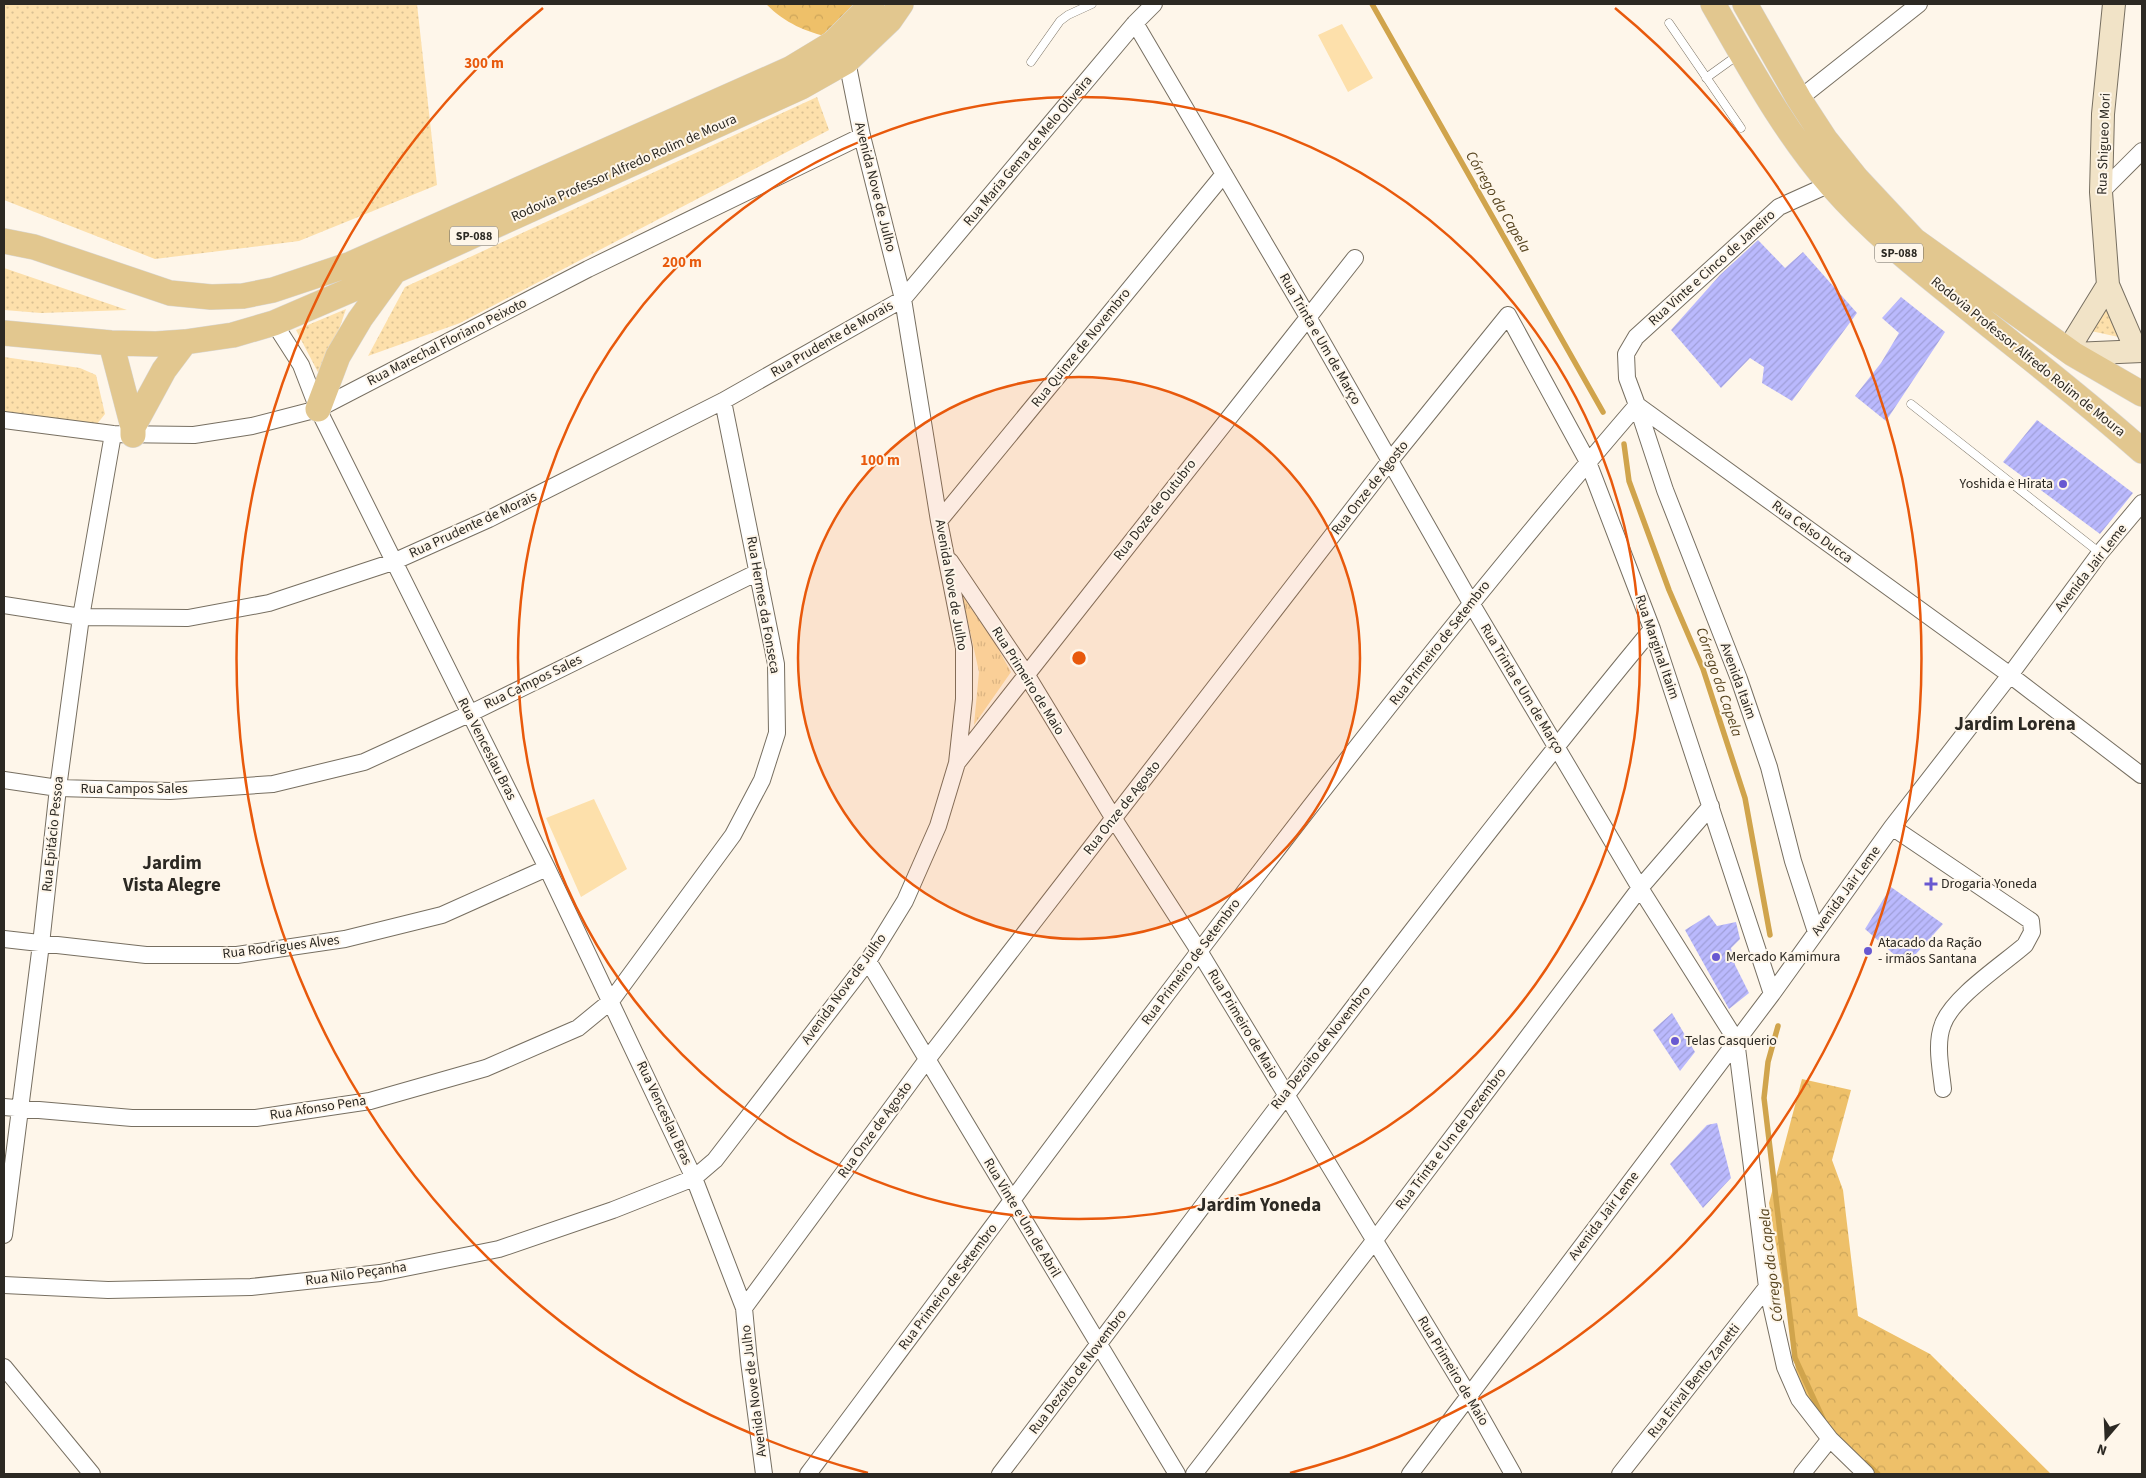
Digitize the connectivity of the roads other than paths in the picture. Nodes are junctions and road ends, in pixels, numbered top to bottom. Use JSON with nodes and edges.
{"nodes":[{"id":1,"x":872,"y":4,"type":"edge"},
{"id":2,"x":901,"y":4,"type":"edge"},
{"id":3,"x":1092,"y":4,"type":"edge"},
{"id":4,"x":1154,"y":4,"type":"edge"},
{"id":5,"x":1713,"y":4,"type":"edge"},
{"id":6,"x":1745,"y":4,"type":"edge"},
{"id":7,"x":1919,"y":4,"type":"edge"},
{"id":8,"x":2114,"y":4,"type":"edge"},
{"id":9,"x":1135,"y":23,"type":"junction"},
{"id":10,"x":1669,"y":23,"type":"dead end"},
{"id":11,"x":1741,"y":53,"type":"junction"},
{"id":12,"x":847,"y":61,"type":"junction"},
{"id":13,"x":1031,"y":62,"type":"dead end"},
{"id":14,"x":1706,"y":78,"type":"junction"},
{"id":15,"x":1799,"y":99,"type":"junction"},
{"id":16,"x":1741,"y":128,"type":"dead end"},
{"id":17,"x":862,"y":136,"type":"junction"},
{"id":18,"x":2142,"y":151,"type":"edge"},
{"id":19,"x":1224,"y":174,"type":"junction"},
{"id":20,"x":1830,"y":184,"type":"junction"},
{"id":21,"x":2101,"y":192,"type":"junction"},
{"id":22,"x":4,"y":241,"type":"edge"},
{"id":23,"x":1355,"y":258,"type":"dead end"},
{"id":24,"x":395,"y":271,"type":"junction"},
{"id":25,"x":2108,"y":285,"type":"junction"},
{"id":26,"x":903,"y":299,"type":"junction"},
{"id":27,"x":1508,"y":315,"type":"joint"},
{"id":28,"x":1308,"y":317,"type":"junction"},
{"id":29,"x":274,"y":323,"type":"junction"},
{"id":30,"x":4,"y":333,"type":"edge"},
{"id":31,"x":186,"y":342,"type":"junction"},
{"id":32,"x":111,"y":343,"type":"junction"},
{"id":33,"x":2139,"y":351,"type":"edge"},
{"id":34,"x":2070,"y":352,"type":"junction"},
{"id":35,"x":2142,"y":394,"type":"edge"},
{"id":36,"x":723,"y":401,"type":"junction"},
{"id":37,"x":1911,"y":404,"type":"dead end"},
{"id":38,"x":1637,"y":405,"type":"junction"},
{"id":39,"x":318,"y":409,"type":"junction"},
{"id":40,"x":4,"y":420,"type":"edge"},
{"id":41,"x":126,"y":432,"type":"junction"},
{"id":42,"x":2142,"y":450,"type":"edge"},
{"id":43,"x":1390,"y":462,"type":"junction"},
{"id":44,"x":1588,"y":462,"type":"junction"},
{"id":45,"x":2142,"y":503,"type":"edge"},
{"id":46,"x":939,"y":521,"type":"junction"},
{"id":47,"x":2100,"y":553,"type":"junction"},
{"id":48,"x":946,"y":555,"type":"junction"},
{"id":49,"x":393,"y":562,"type":"junction"},
{"id":50,"x":758,"y":572,"type":"junction"},
{"id":51,"x":1471,"y":603,"type":"junction"},
{"id":52,"x":4,"y":605,"type":"edge"},
{"id":53,"x":81,"y":617,"type":"junction"},
{"id":54,"x":1652,"y":630,"type":"junction"},
{"id":55,"x":1026,"y":674,"type":"junction"},
{"id":56,"x":2010,"y":675,"type":"junction"},
{"id":57,"x":469,"y":714,"type":"junction"},
{"id":58,"x":1556,"y":746,"type":"junction"},
{"id":59,"x":957,"y":763,"type":"junction"},
{"id":60,"x":2142,"y":774,"type":"edge"},
{"id":61,"x":4,"y":780,"type":"edge"},
{"id":62,"x":58,"y":788,"type":"junction"},
{"id":63,"x":1711,"y":806,"type":"junction"},
{"id":64,"x":1114,"y":820,"type":"junction"},
{"id":65,"x":1892,"y":827,"type":"junction"},
{"id":66,"x":547,"y":868,"type":"junction"},
{"id":67,"x":1640,"y":888,"type":"junction"},
{"id":68,"x":1816,"y":932,"type":"junction"},
{"id":69,"x":4,"y":939,"type":"edge"},
{"id":70,"x":41,"y":944,"type":"junction"},
{"id":71,"x":1199,"y":950,"type":"junction"},
{"id":72,"x":868,"y":961,"type":"junction"},
{"id":73,"x":1772,"y":994,"type":"junction"},
{"id":74,"x":610,"y":1001,"type":"junction"},
{"id":75,"x":1736,"y":1040,"type":"junction"},
{"id":76,"x":926,"y":1061,"type":"junction"},
{"id":77,"x":1943,"y":1089,"type":"dead end"},
{"id":78,"x":1285,"y":1095,"type":"junction"},
{"id":79,"x":4,"y":1106,"type":"edge"},
{"id":80,"x":21,"y":1108,"type":"junction"},
{"id":81,"x":694,"y":1178,"type":"junction"},
{"id":82,"x":1012,"y":1201,"type":"junction"},
{"id":83,"x":4,"y":1235,"type":"edge"},
{"id":84,"x":1374,"y":1241,"type":"junction"},
{"id":85,"x":4,"y":1285,"type":"edge"},
{"id":86,"x":1767,"y":1287,"type":"junction"},
{"id":87,"x":744,"y":1308,"type":"junction"},
{"id":88,"x":1098,"y":1344,"type":"junction"},
{"id":89,"x":4,"y":1367,"type":"edge"},
{"id":90,"x":1469,"y":1396,"type":"junction"},
{"id":91,"x":1830,"y":1439,"type":"junction"},
{"id":92,"x":92,"y":1474,"type":"edge"},
{"id":93,"x":764,"y":1474,"type":"edge"},
{"id":94,"x":808,"y":1474,"type":"edge"},
{"id":95,"x":1000,"y":1474,"type":"edge"},
{"id":96,"x":1177,"y":1474,"type":"edge"},
{"id":97,"x":1194,"y":1474,"type":"edge"},
{"id":98,"x":1410,"y":1474,"type":"edge"},
{"id":99,"x":1513,"y":1474,"type":"edge"},
{"id":100,"x":1620,"y":1474,"type":"edge"},
{"id":101,"x":1802,"y":1474,"type":"edge"},
{"id":102,"x":1866,"y":1474,"type":"edge"}],
"edges":[{"from":1,"to":22,"type":"main road","name":"Rodovia Professor Alfredo Rolim de Moura","number":"SP-088"},
{"from":2,"to":12,"type":"main road","name":"Rodovia Professor Alfredo Rolim de Moura","number":"SP-088"},
{"from":3,"to":13,"type":"lane"},
{"from":4,"to":9,"type":"street","name":"Rua Maria Gema de Melo Oliveira"},
{"from":5,"to":11,"type":"main road","name":"Rodovia Professor Alfredo Rolim de Moura","number":"SP-088"},
{"from":6,"to":15,"type":"main road","name":"Rodovia Professor Alfredo Rolim de Moura","number":"SP-088"},
{"from":7,"to":15,"type":"street"},
{"from":8,"to":21,"type":"street","name":"Rua Shigueo Mori"},
{"from":9,"to":19,"type":"street","name":"Rua Trinta e Um de Março"},
{"from":9,"to":26,"type":"street","name":"Rua Maria Gema de Melo Oliveira"},
{"from":10,"to":14,"type":"lane"},
{"from":11,"to":14,"type":"lane"},
{"from":11,"to":20,"type":"main road","name":"Rodovia Professor Alfredo Rolim de Moura","number":"SP-088"},
{"from":12,"to":17,"type":"street","name":"Avenida Nove de Julho"},
{"from":12,"to":24,"type":"main road","name":"Rodovia Professor Alfredo Rolim de Moura","number":"SP-088"},
{"from":14,"to":16,"type":"lane"},
{"from":15,"to":34,"type":"main road","name":"Rodovia Professor Alfredo Rolim de Moura","number":"SP-088"},
{"from":17,"to":26,"type":"street","name":"Avenida Nove de Julho"},
{"from":17,"to":39,"type":"street","name":"Rua Marechal Floriano Peixoto"},
{"from":18,"to":21,"type":"street"},
{"from":19,"to":28,"type":"street","name":"Rua Trinta e Um de Março"},
{"from":19,"to":46,"type":"street","name":"Rua Quinze de Novembro"},
{"from":20,"to":38,"type":"street","name":"Rua Vinte e Cinco de Janeiro"},
{"from":20,"to":42,"type":"main road","name":"Rodovia Professor Alfredo Rolim de Moura","number":"SP-088"},
{"from":21,"to":25,"type":"street","name":"Rua Shigueo Mori"},
{"from":23,"to":28,"type":"street","name":"Rua Doze de Outubro"},
{"from":24,"to":29,"type":"main road","name":"Rodovia Professor Alfredo Rolim de Moura","number":"SP-088"},
{"from":24,"to":39,"type":"main road"},
{"from":25,"to":33,"type":"street","name":"Rua Shigueo Mori"},
{"from":25,"to":34,"type":"street"},
{"from":26,"to":36,"type":"street","name":"Rua Prudente de Morais"},
{"from":26,"to":46,"type":"street","name":"Avenida Nove de Julho"},
{"from":27,"to":43,"type":"street","name":"Rua Onze de Agosto"},
{"from":27,"to":44,"type":"street","name":"Rua Marginal Itaim"},
{"from":28,"to":43,"type":"street","name":"Rua Trinta e Um de Março"},
{"from":28,"to":55,"type":"street","name":"Rua Doze de Outubro"},
{"from":29,"to":31,"type":"main road","name":"Rodovia Professor Alfredo Rolim de Moura","number":"SP-088"},
{"from":29,"to":39,"type":"street","name":"Rua Venceslau Bras"},
{"from":30,"to":32,"type":"main road","name":"Rodovia Professor Alfredo Rolim de Moura","number":"SP-088"},
{"from":31,"to":32,"type":"main road","name":"Rodovia Professor Alfredo Rolim de Moura","number":"SP-088"},
{"from":31,"to":41,"type":"main road"},
{"from":32,"to":41,"type":"main road"},
{"from":33,"to":34,"type":"street"},
{"from":34,"to":35,"type":"main road","name":"Rodovia Professor Alfredo Rolim de Moura","number":"SP-088"},
{"from":36,"to":49,"type":"street","name":"Rua Prudente de Morais"},
{"from":36,"to":50,"type":"street","name":"Rua Hermes da Fonseca"},
{"from":37,"to":47,"type":"lane"},
{"from":38,"to":44,"type":"street","name":"Rua Primeiro de Setembro"},
{"from":38,"to":56,"type":"street","name":"Rua Celso Ducca"},
{"from":38,"to":68,"type":"street","name":"Avenida Itaim"},
{"from":39,"to":41,"type":"street","name":"Rua Marechal Floriano Peixoto"},
{"from":39,"to":49,"type":"street","name":"Rua Venceslau Bras"},
{"from":40,"to":41,"type":"street","name":"Rua Marechal Floriano Peixoto"},
{"from":41,"to":53,"type":"street","name":"Rua Epitácio Pessoa"},
{"from":43,"to":51,"type":"street","name":"Rua Trinta e Um de Março"},
{"from":43,"to":64,"type":"street","name":"Rua Onze de Agosto"},
{"from":44,"to":51,"type":"street","name":"Rua Primeiro de Setembro"},
{"from":44,"to":54,"type":"street","name":"Rua Marginal Itaim"},
{"from":45,"to":47,"type":"street","name":"Avenida Jair Leme"},
{"from":46,"to":48,"type":"street","name":"Avenida Nove de Julho"},
{"from":47,"to":56,"type":"street","name":"Avenida Jair Leme"},
{"from":48,"to":55,"type":"street","name":"Rua Primeiro de Maio"},
{"from":48,"to":59,"type":"street","name":"Avenida Nove de Julho"},
{"from":49,"to":53,"type":"street","name":"Rua Prudente de Morais"},
{"from":49,"to":57,"type":"street","name":"Rua Venceslau Bras"},
{"from":50,"to":57,"type":"street","name":"Rua Campos Sales"},
{"from":50,"to":74,"type":"street","name":"Rua Hermes da Fonseca"},
{"from":51,"to":58,"type":"street","name":"Rua Trinta e Um de Março"},
{"from":51,"to":71,"type":"street","name":"Rua Primeiro de Setembro"},
{"from":52,"to":53,"type":"street","name":"Rua Prudente de Morais"},
{"from":53,"to":62,"type":"street","name":"Rua Epitácio Pessoa"},
{"from":54,"to":58,"type":"street","name":"Rua Dezoito de Novembro"},
{"from":54,"to":63,"type":"street","name":"Rua Marginal Itaim"},
{"from":55,"to":59,"type":"street","name":"Rua Doze de Outubro"},
{"from":55,"to":64,"type":"street","name":"Rua Primeiro de Maio"},
{"from":56,"to":60,"type":"street","name":"Rua Celso Ducca"},
{"from":56,"to":65,"type":"street","name":"Avenida Jair Leme"},
{"from":57,"to":62,"type":"street","name":"Rua Campos Sales"},
{"from":57,"to":66,"type":"street","name":"Rua Venceslau Bras"},
{"from":58,"to":67,"type":"street","name":"Rua Trinta e Um de Março"},
{"from":58,"to":78,"type":"street","name":"Rua Dezoito de Novembro"},
{"from":59,"to":72,"type":"street","name":"Avenida Nove de Julho"},
{"from":61,"to":62,"type":"street","name":"Rua Campos Sales"},
{"from":62,"to":70,"type":"street","name":"Rua Epitácio Pessoa"},
{"from":63,"to":67,"type":"street","name":"Rua Trinta e Um de Dezembro"},
{"from":63,"to":73,"type":"street","name":"Rua Marginal Itaim"},
{"from":64,"to":71,"type":"street","name":"Rua Primeiro de Maio"},
{"from":64,"to":76,"type":"street","name":"Rua Onze de Agosto"},
{"from":65,"to":68,"type":"street","name":"Avenida Jair Leme"},
{"from":65,"to":77,"type":"street"},
{"from":66,"to":70,"type":"street","name":"Rua Rodrigues Alves"},
{"from":66,"to":74,"type":"street","name":"Rua Venceslau Bras"},
{"from":67,"to":75,"type":"street","name":"Rua Trinta e Um de Março"},
{"from":67,"to":84,"type":"street","name":"Rua Trinta e Um de Dezembro"},
{"from":68,"to":73,"type":"street","name":"Avenida Jair Leme"},
{"from":69,"to":70,"type":"street","name":"Rua Rodrigues Alves"},
{"from":70,"to":80,"type":"street","name":"Rua Epitácio Pessoa"},
{"from":71,"to":78,"type":"street","name":"Rua Primeiro de Maio"},
{"from":71,"to":82,"type":"street","name":"Rua Primeiro de Setembro"},
{"from":72,"to":76,"type":"street","name":"Rua Vinte e Um de Abril"},
{"from":72,"to":81,"type":"street","name":"Avenida Nove de Julho"},
{"from":73,"to":75,"type":"street","name":"Avenida Jair Leme"},
{"from":74,"to":80,"type":"street","name":"Rua Afonso Pena"},
{"from":74,"to":81,"type":"street","name":"Rua Venceslau Bras"},
{"from":75,"to":86,"type":"street"},
{"from":75,"to":90,"type":"street","name":"Avenida Jair Leme"},
{"from":76,"to":82,"type":"street","name":"Rua Vinte e Um de Abril"},
{"from":76,"to":87,"type":"street","name":"Rua Onze de Agosto"},
{"from":78,"to":84,"type":"street","name":"Rua Primeiro de Maio"},
{"from":78,"to":88,"type":"street","name":"Rua Dezoito de Novembro"},
{"from":79,"to":80,"type":"street","name":"Rua Afonso Pena"},
{"from":80,"to":83,"type":"street","name":"Rua Epitácio Pessoa"},
{"from":81,"to":85,"type":"street","name":"Rua Nilo Peçanha"},
{"from":81,"to":87,"type":"street","name":"Avenida Nove de Julho"},
{"from":82,"to":88,"type":"street","name":"Rua Vinte e Um de Abril"},
{"from":82,"to":94,"type":"street","name":"Rua Primeiro de Setembro"},
{"from":84,"to":90,"type":"street","name":"Rua Primeiro de Maio"},
{"from":84,"to":97,"type":"street","name":"Rua Trinta e Um de Dezembro"},
{"from":86,"to":91,"type":"street"},
{"from":86,"to":100,"type":"street","name":"Rua Erival Bento Zanetti"},
{"from":87,"to":93,"type":"street","name":"Avenida Nove de Julho"},
{"from":88,"to":95,"type":"street","name":"Rua Dezoito de Novembro"},
{"from":88,"to":96,"type":"street","name":"Rua Vinte e Um de Abril"},
{"from":89,"to":92,"type":"street"},
{"from":90,"to":98,"type":"street","name":"Avenida Jair Leme"},
{"from":90,"to":99,"type":"street","name":"Rua Primeiro de Maio"},
{"from":91,"to":101,"type":"street"},
{"from":91,"to":102,"type":"street"}]}
